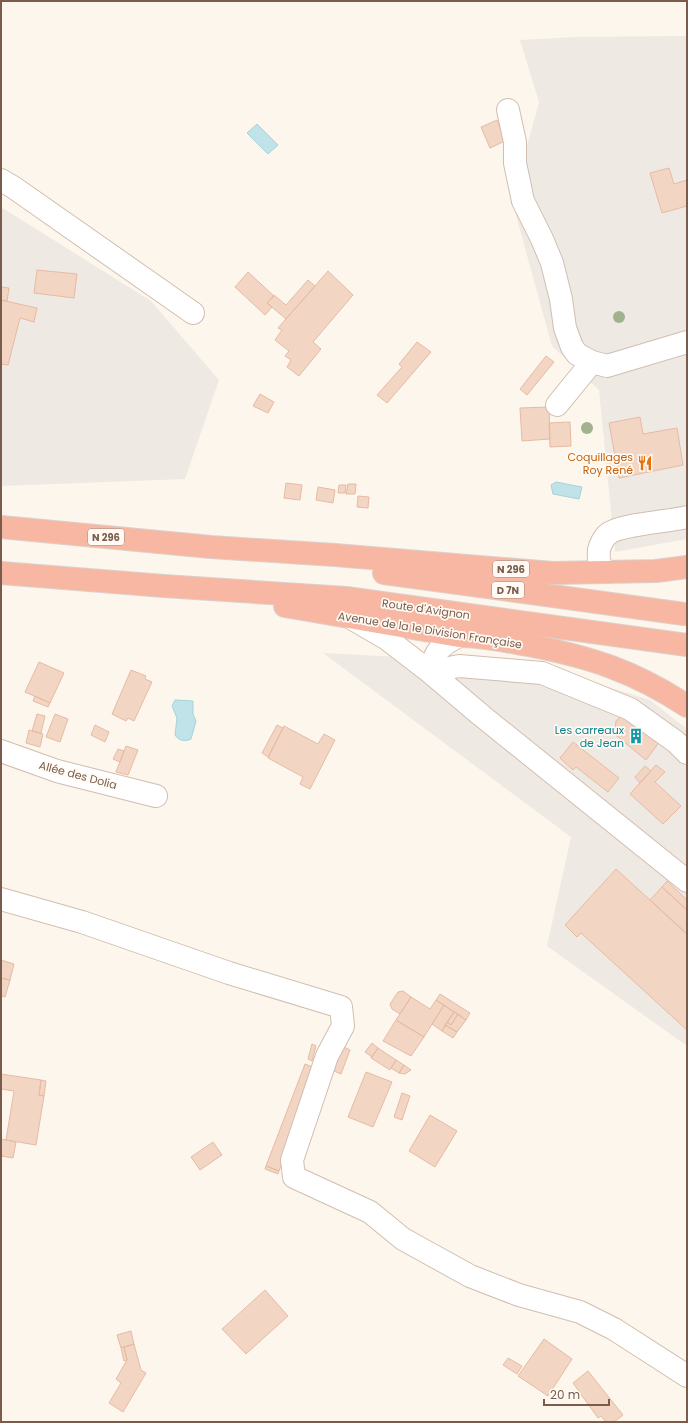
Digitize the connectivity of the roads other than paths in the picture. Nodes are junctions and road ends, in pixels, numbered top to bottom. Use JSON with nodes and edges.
{"nodes":[{"id":1,"x":508,"y":110,"type":"dead end"},
{"id":2,"x":1,"y":180,"type":"edge"},
{"id":3,"x":192,"y":313,"type":"dead end"},
{"id":4,"x":687,"y":342,"type":"edge"},
{"id":5,"x":592,"y":362,"type":"junction"},
{"id":6,"x":557,"y":405,"type":"dead end"},
{"id":7,"x":687,"y":517,"type":"edge"},
{"id":8,"x":1,"y":527,"type":"edge"},
{"id":9,"x":211,"y":546,"type":"junction"},
{"id":10,"x":687,"y":567,"type":"edge"},
{"id":11,"x":606,"y":572,"type":"junction"},
{"id":12,"x":1,"y":573,"type":"edge"},
{"id":13,"x":164,"y":586,"type":"junction"},
{"id":14,"x":684,"y":614,"type":"dead end"},
{"id":15,"x":350,"y":617,"type":"junction"},
{"id":16,"x":459,"y":636,"type":"junction"},
{"id":17,"x":687,"y":644,"type":"edge"},
{"id":18,"x":434,"y":675,"type":"junction"},
{"id":19,"x":687,"y":706,"type":"edge"},
{"id":20,"x":1,"y":751,"type":"edge"},
{"id":21,"x":687,"y":753,"type":"edge"},
{"id":22,"x":156,"y":796,"type":"dead end"},
{"id":23,"x":687,"y":881,"type":"edge"},
{"id":24,"x":1,"y":900,"type":"edge"},
{"id":25,"x":687,"y":1376,"type":"edge"}],
"edges":[{"from":1,"to":5,"type":"street"},
{"from":2,"to":3,"type":"street"},
{"from":4,"to":5,"type":"street"},
{"from":5,"to":6,"type":"street"},
{"from":7,"to":11,"type":"street"},
{"from":8,"to":9,"type":"highway","number":"N 296"},
{"from":9,"to":11,"type":"highway","number":"N 296"},
{"from":9,"to":14,"type":"highway","number":"D 7N"},
{"from":10,"to":11,"type":"highway","number":"N 296"},
{"from":12,"to":13,"type":"highway"},
{"from":13,"to":15,"type":"highway","name":"Avenue de la 1e Division Française"},
{"from":13,"to":17,"type":"highway","name":"Route d'Avignon"},
{"from":15,"to":16,"type":"highway","name":"Avenue de la 1e Division Française"},
{"from":15,"to":18,"type":"street"},
{"from":16,"to":18,"type":"street"},
{"from":16,"to":19,"type":"highway","name":"Avenue de la 1e Division Française"},
{"from":18,"to":21,"type":"street"},
{"from":18,"to":23,"type":"street"},
{"from":20,"to":22,"type":"street","name":"Allée des Dolia"},
{"from":24,"to":25,"type":"street"}]}
